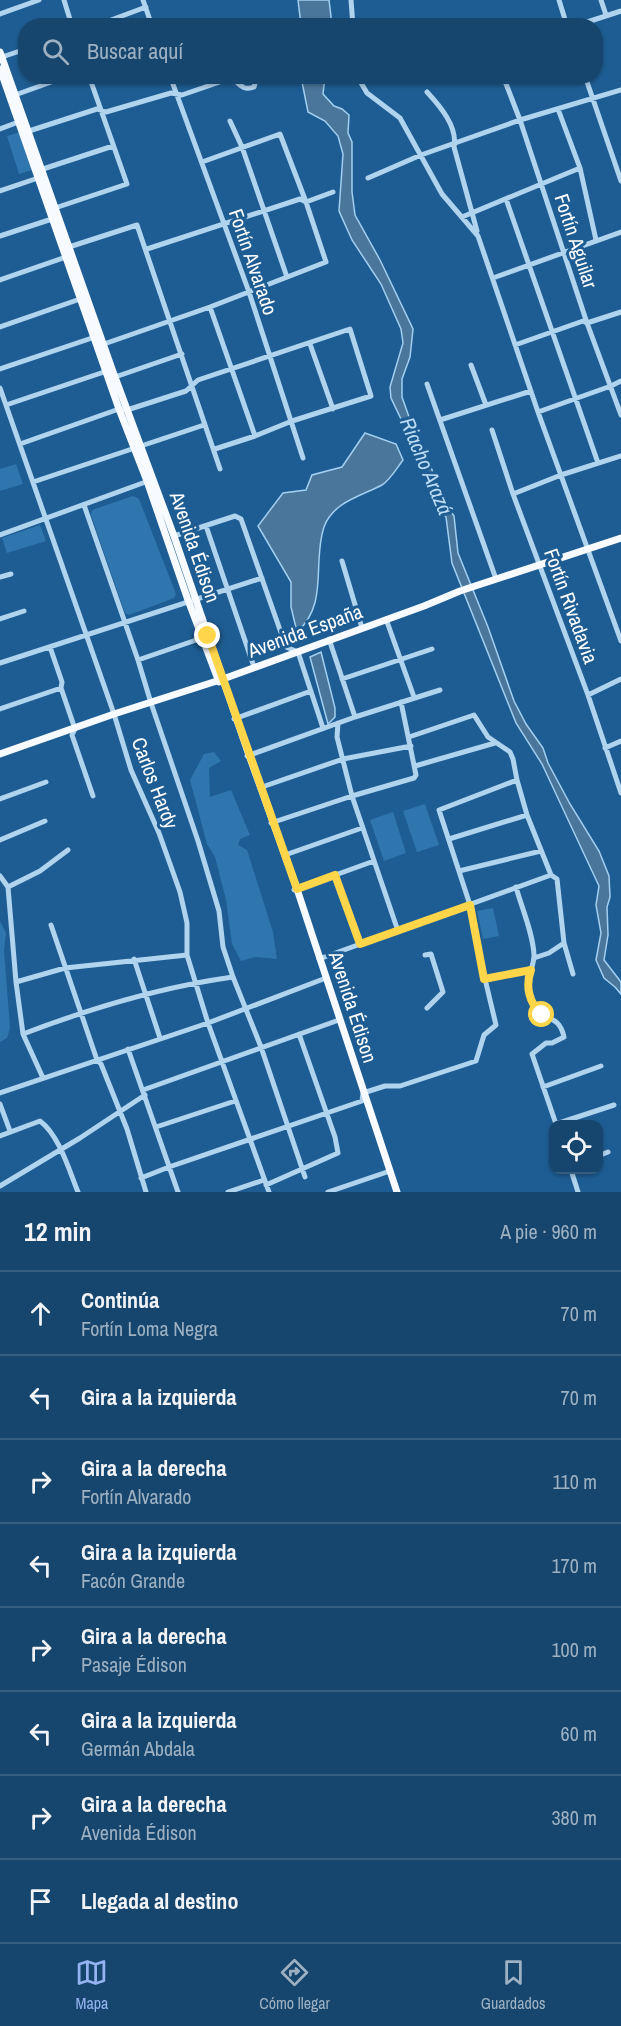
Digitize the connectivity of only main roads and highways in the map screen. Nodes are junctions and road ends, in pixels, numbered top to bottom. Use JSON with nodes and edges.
{"nodes":[{"id":1,"x":1,"y":55,"type":"edge"},
{"id":2,"x":2,"y":72,"type":"edge"},
{"id":3,"x":22,"y":121,"type":"junction"},
{"id":4,"x":42,"y":174,"type":"junction"},
{"id":5,"x":55,"y":218,"type":"junction"},
{"id":6,"x":69,"y":256,"type":"junction"},
{"id":7,"x":97,"y":336,"type":"junction"},
{"id":8,"x":111,"y":372,"type":"junction"},
{"id":9,"x":150,"y":481,"type":"junction"},
{"id":10,"x":621,"y":538,"type":"edge"},
{"id":11,"x":192,"y":599,"type":"junction"},
{"id":12,"x":221,"y":680,"type":"junction"},
{"id":13,"x":0,"y":754,"type":"edge"},
{"id":14,"x":248,"y":755,"type":"junction"},
{"id":15,"x":272,"y":823,"type":"junction"},
{"id":16,"x":296,"y":889,"type":"junction"},
{"id":17,"x":338,"y":1021,"type":"junction"},
{"id":18,"x":396,"y":1192,"type":"edge"}],
"edges":[{"from":1,"to":2,"type":"main road","name":"Avenida Édison"},
{"from":2,"to":3,"type":"main road","name":"Avenida Édison"},
{"from":2,"to":3,"type":"main road","name":"Avenida Édison"},
{"from":3,"to":4,"type":"main road","name":"Avenida Édison"},
{"from":3,"to":4,"type":"main road","name":"Avenida Édison"},
{"from":4,"to":5,"type":"main road","name":"Avenida Édison"},
{"from":4,"to":5,"type":"main road","name":"Avenida Édison"},
{"from":5,"to":6,"type":"main road","name":"Avenida Édison"},
{"from":5,"to":6,"type":"main road","name":"Avenida Édison"},
{"from":6,"to":7,"type":"main road","name":"Avenida Édison"},
{"from":7,"to":8,"type":"main road","name":"Avenida Édison"},
{"from":7,"to":8,"type":"main road","name":"Avenida Édison"},
{"from":8,"to":9,"type":"main road","name":"Avenida Édison"},
{"from":9,"to":11,"type":"main road","name":"Avenida Édison"},
{"from":9,"to":11,"type":"main road","name":"Avenida Édison"},
{"from":10,"to":12,"type":"main road","name":"Avenida España"},
{"from":11,"to":12,"type":"main road","name":"Avenida Édison"},
{"from":12,"to":13,"type":"main road","name":"Avenida España"},
{"from":12,"to":14,"type":"main road","name":"Avenida Édison"},
{"from":14,"to":15,"type":"main road","name":"Avenida Édison"},
{"from":14,"to":15,"type":"main road","name":"Avenida Édison"},
{"from":15,"to":16,"type":"main road","name":"Avenida Édison"},
{"from":15,"to":16,"type":"main road","name":"Avenida Édison"},
{"from":16,"to":17,"type":"main road","name":"Avenida Édison"},
{"from":17,"to":18,"type":"main road","name":"Avenida Édison"},
{"from":17,"to":18,"type":"main road","name":"Avenida Édison"}]}
